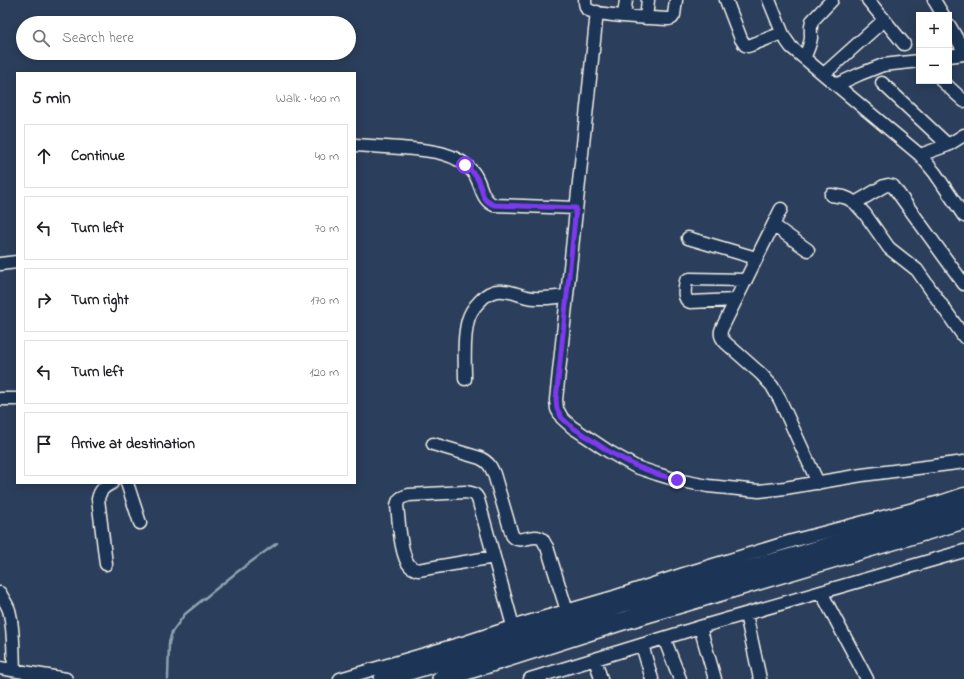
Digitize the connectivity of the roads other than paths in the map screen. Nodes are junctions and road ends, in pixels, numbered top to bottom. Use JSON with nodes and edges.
{"nodes":[{"id":1,"x":585,"y":0,"type":"edge"},
{"id":2,"x":626,"y":0,"type":"edge"},
{"id":3,"x":648,"y":0,"type":"edge"},
{"id":4,"x":676,"y":0,"type":"edge"},
{"id":5,"x":726,"y":0,"type":"edge"},
{"id":6,"x":769,"y":0,"type":"edge"},
{"id":7,"x":832,"y":0,"type":"edge"},
{"id":8,"x":868,"y":0,"type":"edge"},
{"id":9,"x":934,"y":0,"type":"edge"},
{"id":10,"x":818,"y":6,"type":"edge"},
{"id":11,"x":597,"y":12,"type":"junction"},
{"id":12,"x":941,"y":12,"type":"edge"},
{"id":13,"x":624,"y":16,"type":"junction"},
{"id":14,"x":646,"y":18,"type":"junction"},
{"id":15,"x":884,"y":20,"type":"junction"},
{"id":16,"x":952,"y":31,"type":"edge"},
{"id":17,"x":782,"y":33,"type":"junction"},
{"id":18,"x":904,"y":44,"type":"dead end"},
{"id":19,"x":964,"y":53,"type":"edge"},
{"id":20,"x":952,"y":55,"type":"edge"},
{"id":21,"x":804,"y":58,"type":"junction"},
{"id":22,"x":916,"y":61,"type":"edge"},
{"id":23,"x":824,"y":74,"type":"junction"},
{"id":24,"x":882,"y":84,"type":"dead end"},
{"id":25,"x":945,"y":84,"type":"edge"},
{"id":26,"x":836,"y":85,"type":"junction"},
{"id":27,"x":964,"y":101,"type":"edge"},
{"id":28,"x":964,"y":135,"type":"edge"},
{"id":29,"x":356,"y":145,"type":"edge"},
{"id":30,"x":948,"y":145,"type":"junction"},
{"id":31,"x":920,"y":155,"type":"junction"},
{"id":32,"x":831,"y":195,"type":"dead end"},
{"id":33,"x":855,"y":203,"type":"junction"},
{"id":34,"x":576,"y":208,"type":"junction"},
{"id":35,"x":781,"y":209,"type":"dead end"},
{"id":36,"x":964,"y":216,"type":"edge"},
{"id":37,"x":773,"y":225,"type":"junction"},
{"id":38,"x":688,"y":238,"type":"dead end"},
{"id":39,"x":808,"y":250,"type":"dead end"},
{"id":40,"x":756,"y":258,"type":"junction"},
{"id":41,"x":16,"y":262,"type":"edge"},
{"id":42,"x":0,"y":264,"type":"edge"},
{"id":43,"x":746,"y":280,"type":"junction"},
{"id":44,"x":964,"y":284,"type":"edge"},
{"id":45,"x":567,"y":296,"type":"junction"},
{"id":46,"x":736,"y":300,"type":"junction"},
{"id":47,"x":962,"y":331,"type":"edge"},
{"id":48,"x":465,"y":379,"type":"dead end"},
{"id":49,"x":16,"y":398,"type":"edge"},
{"id":50,"x":0,"y":399,"type":"edge"},
{"id":51,"x":433,"y":444,"type":"dead end"},
{"id":52,"x":964,"y":462,"type":"edge"},
{"id":53,"x":818,"y":483,"type":"junction"},
{"id":54,"x":111,"y":484,"type":"edge"},
{"id":55,"x":127,"y":484,"type":"edge"},
{"id":56,"x":964,"y":494,"type":"edge"},
{"id":57,"x":964,"y":505,"type":"edge"},
{"id":58,"x":964,"y":520,"type":"edge"},
{"id":59,"x":140,"y":522,"type":"dead end"},
{"id":60,"x":964,"y":551,"type":"edge"},
{"id":61,"x":494,"y":557,"type":"junction"},
{"id":62,"x":106,"y":564,"type":"dead end"},
{"id":63,"x":821,"y":592,"type":"junction"},
{"id":64,"x":0,"y":594,"type":"edge"},
{"id":65,"x":566,"y":611,"type":"junction"},
{"id":66,"x":746,"y":614,"type":"junction"},
{"id":67,"x":513,"y":626,"type":"junction"},
{"id":68,"x":700,"y":627,"type":"junction"},
{"id":69,"x":664,"y":638,"type":"junction"},
{"id":70,"x":642,"y":645,"type":"junction"},
{"id":71,"x":595,"y":659,"type":"junction"},
{"id":72,"x":0,"y":668,"type":"edge"},
{"id":73,"x":14,"y":670,"type":"junction"},
{"id":74,"x":462,"y":676,"type":"edge"},
{"id":75,"x":535,"y":678,"type":"edge"},
{"id":76,"x":66,"y":679,"type":"edge"},
{"id":77,"x":340,"y":679,"type":"edge"},
{"id":78,"x":383,"y":679,"type":"edge"},
{"id":79,"x":441,"y":679,"type":"edge"},
{"id":80,"x":601,"y":679,"type":"edge"},
{"id":81,"x":652,"y":679,"type":"edge"},
{"id":82,"x":680,"y":679,"type":"edge"},
{"id":83,"x":715,"y":679,"type":"edge"},
{"id":84,"x":760,"y":679,"type":"edge"},
{"id":85,"x":867,"y":679,"type":"edge"}],
"edges":[{"from":1,"to":11,"type":"street"},
{"from":2,"to":13,"type":"street"},
{"from":3,"to":14,"type":"street"},
{"from":4,"to":14,"type":"street"},
{"from":5,"to":17,"type":"street"},
{"from":6,"to":17,"type":"street"},
{"from":7,"to":10,"type":"street"},
{"from":8,"to":15,"type":"street"},
{"from":9,"to":12,"type":"street"},
{"from":10,"to":21,"type":"street"},
{"from":11,"to":13,"type":"street"},
{"from":11,"to":34,"type":"street"},
{"from":13,"to":14,"type":"street"},
{"from":15,"to":18,"type":"street"},
{"from":15,"to":23,"type":"street"},
{"from":16,"to":19,"type":"street"},
{"from":17,"to":21,"type":"street"},
{"from":19,"to":20,"type":"street"},
{"from":21,"to":23,"type":"street"},
{"from":22,"to":26,"type":"street"},
{"from":23,"to":26,"type":"street"},
{"from":24,"to":30,"type":"street"},
{"from":25,"to":27,"type":"street"},
{"from":26,"to":31,"type":"street"},
{"from":28,"to":30,"type":"street"},
{"from":29,"to":34,"type":"street"},
{"from":30,"to":31,"type":"street"},
{"from":31,"to":36,"type":"street"},
{"from":32,"to":33,"type":"street"},
{"from":33,"to":44,"type":"street"},
{"from":33,"to":47,"type":"street"},
{"from":34,"to":45,"type":"street"},
{"from":35,"to":37,"type":"street"},
{"from":37,"to":39,"type":"street"},
{"from":37,"to":40,"type":"street"},
{"from":38,"to":40,"type":"street"},
{"from":40,"to":43,"type":"street"},
{"from":41,"to":42,"type":"street"},
{"from":43,"to":46,"type":"street"},
{"from":43,"to":46,"type":"street"},
{"from":45,"to":48,"type":"street"},
{"from":45,"to":53,"type":"street"},
{"from":46,"to":53,"type":"street"},
{"from":49,"to":50,"type":"street"},
{"from":51,"to":65,"type":"street"},
{"from":52,"to":53,"type":"street"},
{"from":54,"to":62,"type":"street"},
{"from":55,"to":59,"type":"street"},
{"from":56,"to":65,"type":"street"},
{"from":57,"to":78,"type":"highway"},
{"from":58,"to":74,"type":"highway"},
{"from":60,"to":63,"type":"street"},
{"from":61,"to":61,"type":"street"},
{"from":61,"to":67,"type":"street"},
{"from":63,"to":66,"type":"street"},
{"from":63,"to":85,"type":"street"},
{"from":64,"to":73,"type":"street"},
{"from":65,"to":67,"type":"street"},
{"from":66,"to":68,"type":"street"},
{"from":66,"to":84,"type":"street"},
{"from":67,"to":77,"type":"street"},
{"from":68,"to":69,"type":"street"},
{"from":68,"to":83,"type":"street"},
{"from":69,"to":70,"type":"street"},
{"from":69,"to":82,"type":"street"},
{"from":70,"to":71,"type":"street"},
{"from":70,"to":81,"type":"street"},
{"from":71,"to":75,"type":"street"},
{"from":71,"to":80,"type":"street"},
{"from":72,"to":73,"type":"street"},
{"from":73,"to":76,"type":"street"},
{"from":74,"to":79,"type":"highway"}]}
